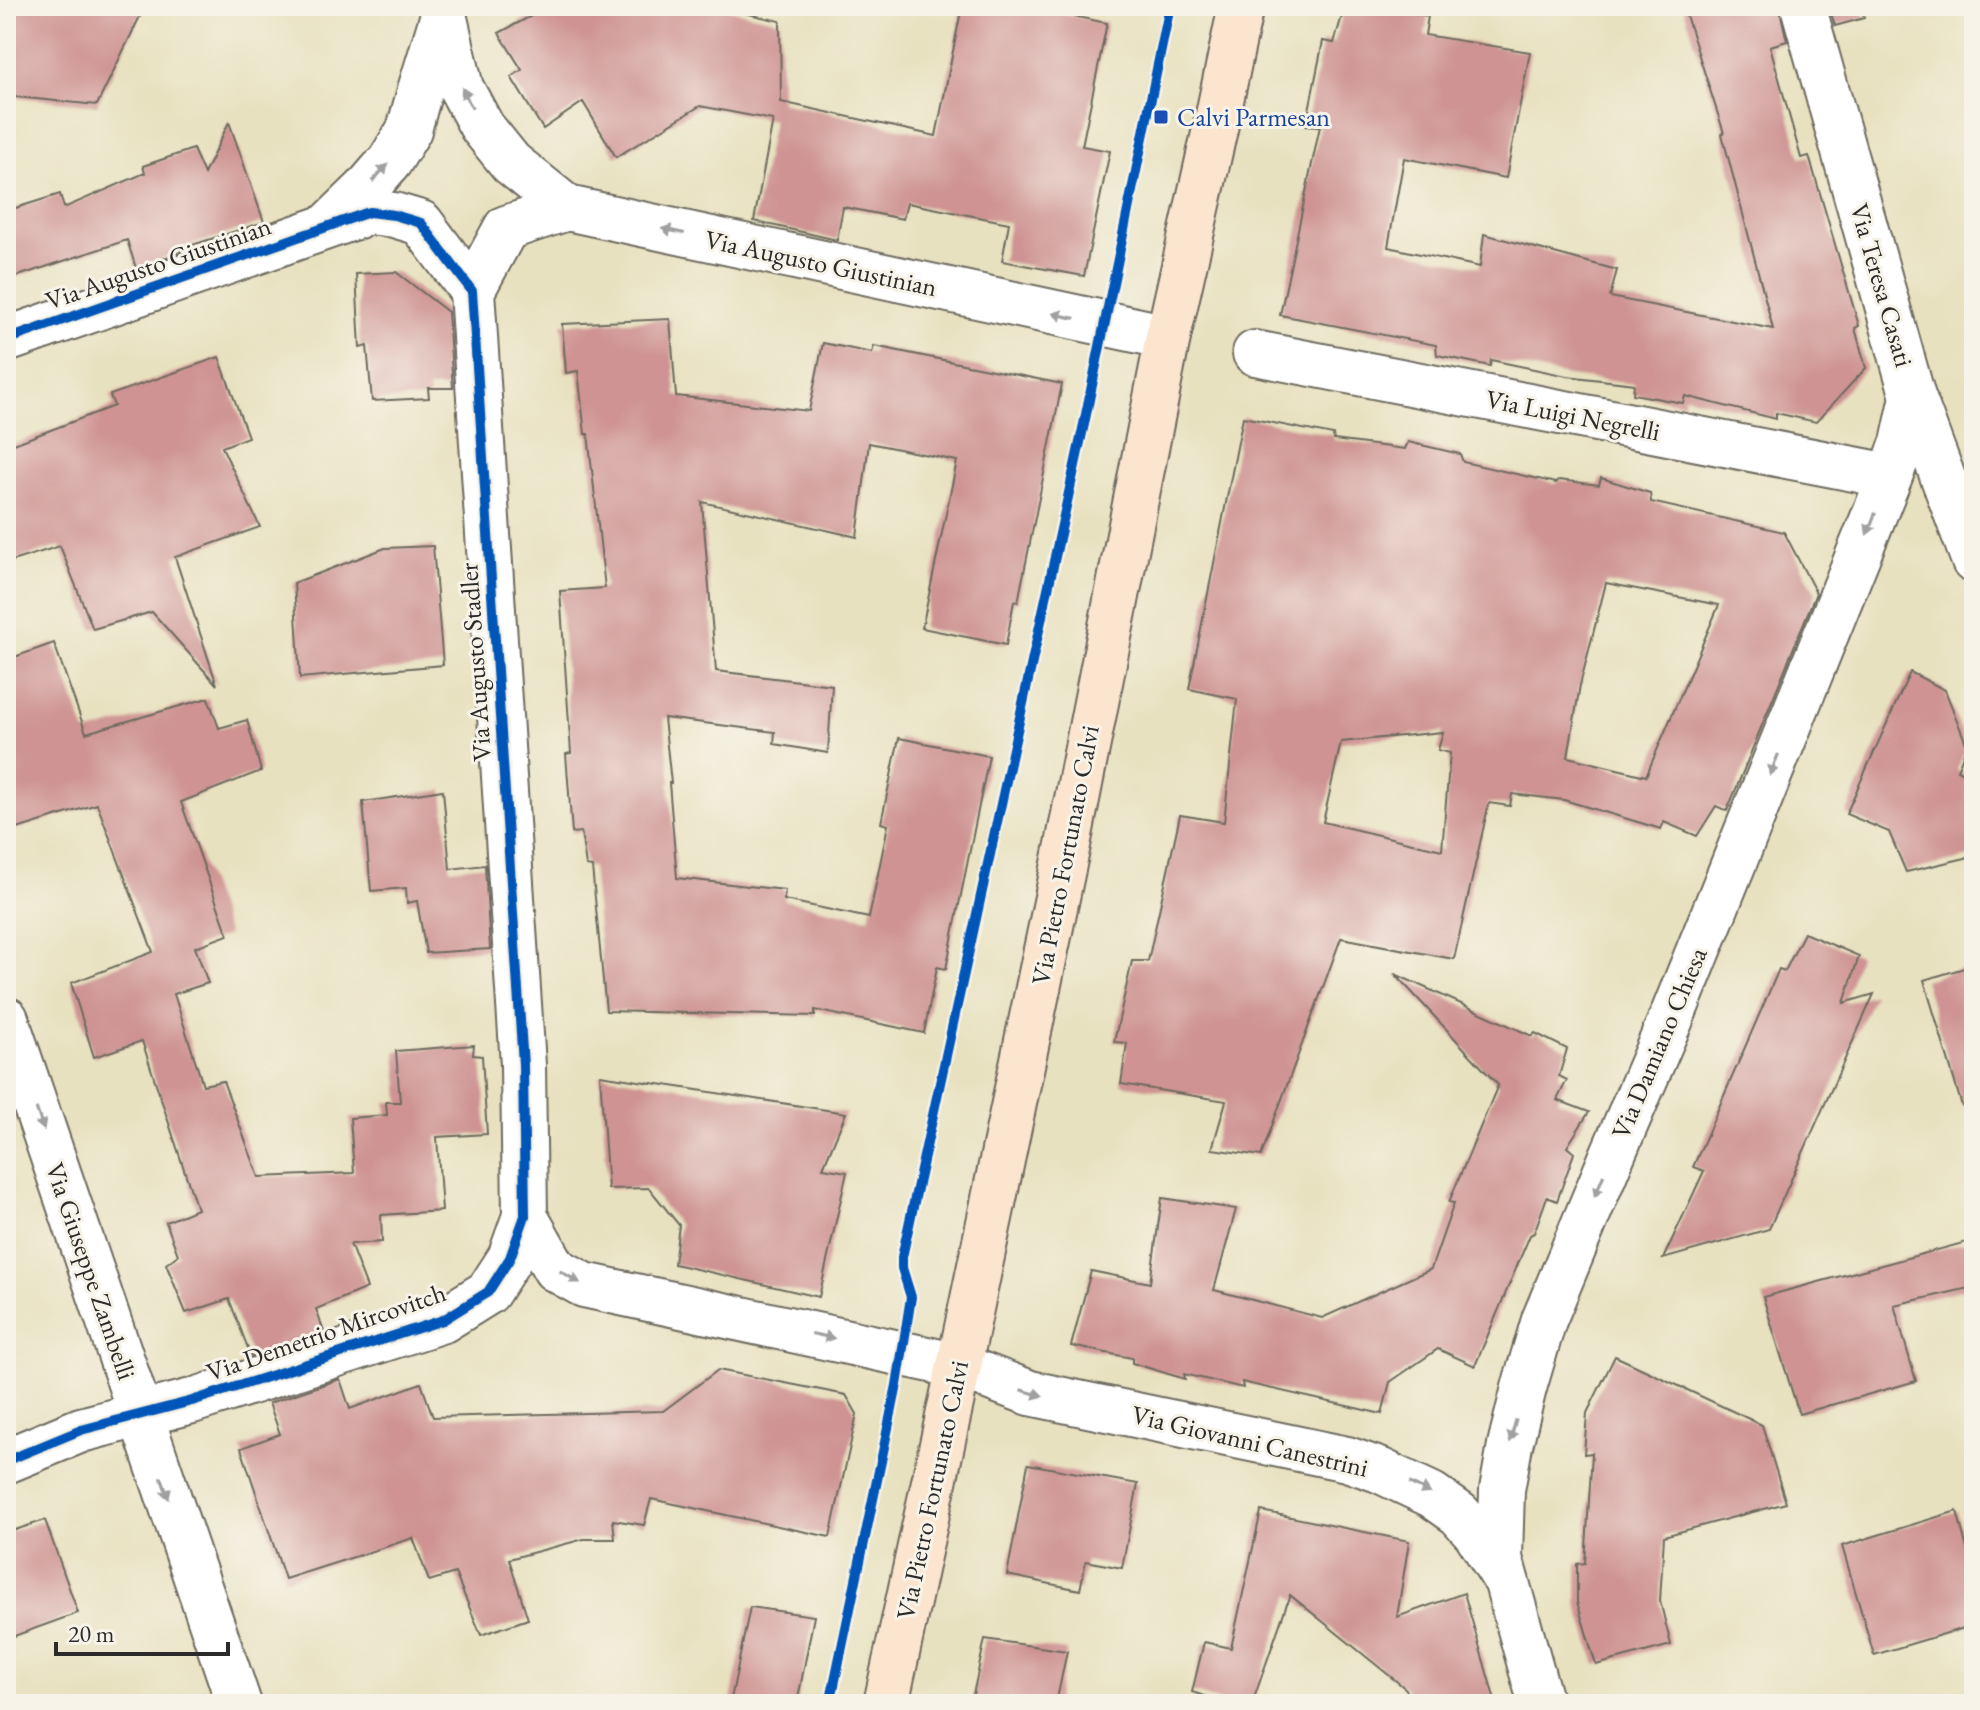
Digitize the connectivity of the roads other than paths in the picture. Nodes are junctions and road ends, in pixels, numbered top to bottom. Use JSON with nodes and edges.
{"nodes":[{"id":1,"x":1241,"y":6,"type":"edge"},
{"id":2,"x":1803,"y":6,"type":"edge"},
{"id":3,"x":444,"y":10,"type":"edge"},
{"id":4,"x":567,"y":208,"type":"junction"},
{"id":5,"x":325,"y":228,"type":"junction"},
{"id":6,"x":472,"y":291,"type":"junction"},
{"id":7,"x":1168,"y":337,"type":"junction"},
{"id":8,"x":6,"y":340,"type":"edge"},
{"id":9,"x":1255,"y":353,"type":"dead end"},
{"id":10,"x":1913,"y":397,"type":"junction"},
{"id":11,"x":1890,"y":476,"type":"junction"},
{"id":12,"x":1974,"y":561,"type":"edge"},
{"id":13,"x":6,"y":1019,"type":"edge"},
{"id":14,"x":525,"y":1216,"type":"junction"},
{"id":15,"x":959,"y":1366,"type":"junction"},
{"id":16,"x":140,"y":1414,"type":"junction"},
{"id":17,"x":6,"y":1461,"type":"edge"},
{"id":18,"x":1504,"y":1578,"type":"junction"},
{"id":19,"x":239,"y":1704,"type":"edge"},
{"id":20,"x":886,"y":1704,"type":"edge"},
{"id":21,"x":1541,"y":1704,"type":"edge"}],
"edges":[{"from":1,"to":7,"type":"street","name":"Via Pietro Fortunato Calvi"},
{"from":2,"to":10,"type":"street","name":"Via Teresa Casati"},
{"from":4,"to":3,"type":"street","name":"Via Augusto Giustinian","one_way":true},
{"from":5,"to":3,"type":"street","one_way":true},
{"from":4,"to":6,"type":"street"},
{"from":7,"to":4,"type":"street","name":"Via Augusto Giustinian","one_way":true},
{"from":5,"to":6,"type":"street"},
{"from":5,"to":8,"type":"street","name":"Via Augusto Giustinian"},
{"from":6,"to":14,"type":"street","name":"Via Augusto Stadler"},
{"from":7,"to":15,"type":"street","name":"Via Pietro Fortunato Calvi"},
{"from":9,"to":11,"type":"street","name":"Via Luigi Negrelli"},
{"from":10,"to":11,"type":"street","name":"Via Damiano Chiesa"},
{"from":10,"to":12,"type":"street","name":"Via Teresa Casati"},
{"from":11,"to":18,"type":"street","name":"Via Damiano Chiesa","one_way":true},
{"from":13,"to":16,"type":"street","name":"Via Giuseppe Zambelli","one_way":true},
{"from":14,"to":15,"type":"street","one_way":true},
{"from":14,"to":16,"type":"street","name":"Via Demetrio Mircovitch"},
{"from":15,"to":18,"type":"street","name":"Via Giovanni Canestrini","one_way":true},
{"from":15,"to":20,"type":"street","name":"Via Pietro Fortunato Calvi"},
{"from":16,"to":17,"type":"street","name":"Via Demetrio Mircovitch"},
{"from":16,"to":19,"type":"street","name":"Via Giuseppe Zambelli","one_way":true},
{"from":18,"to":21,"type":"street","name":"Via Damiano Chiesa"}]}
